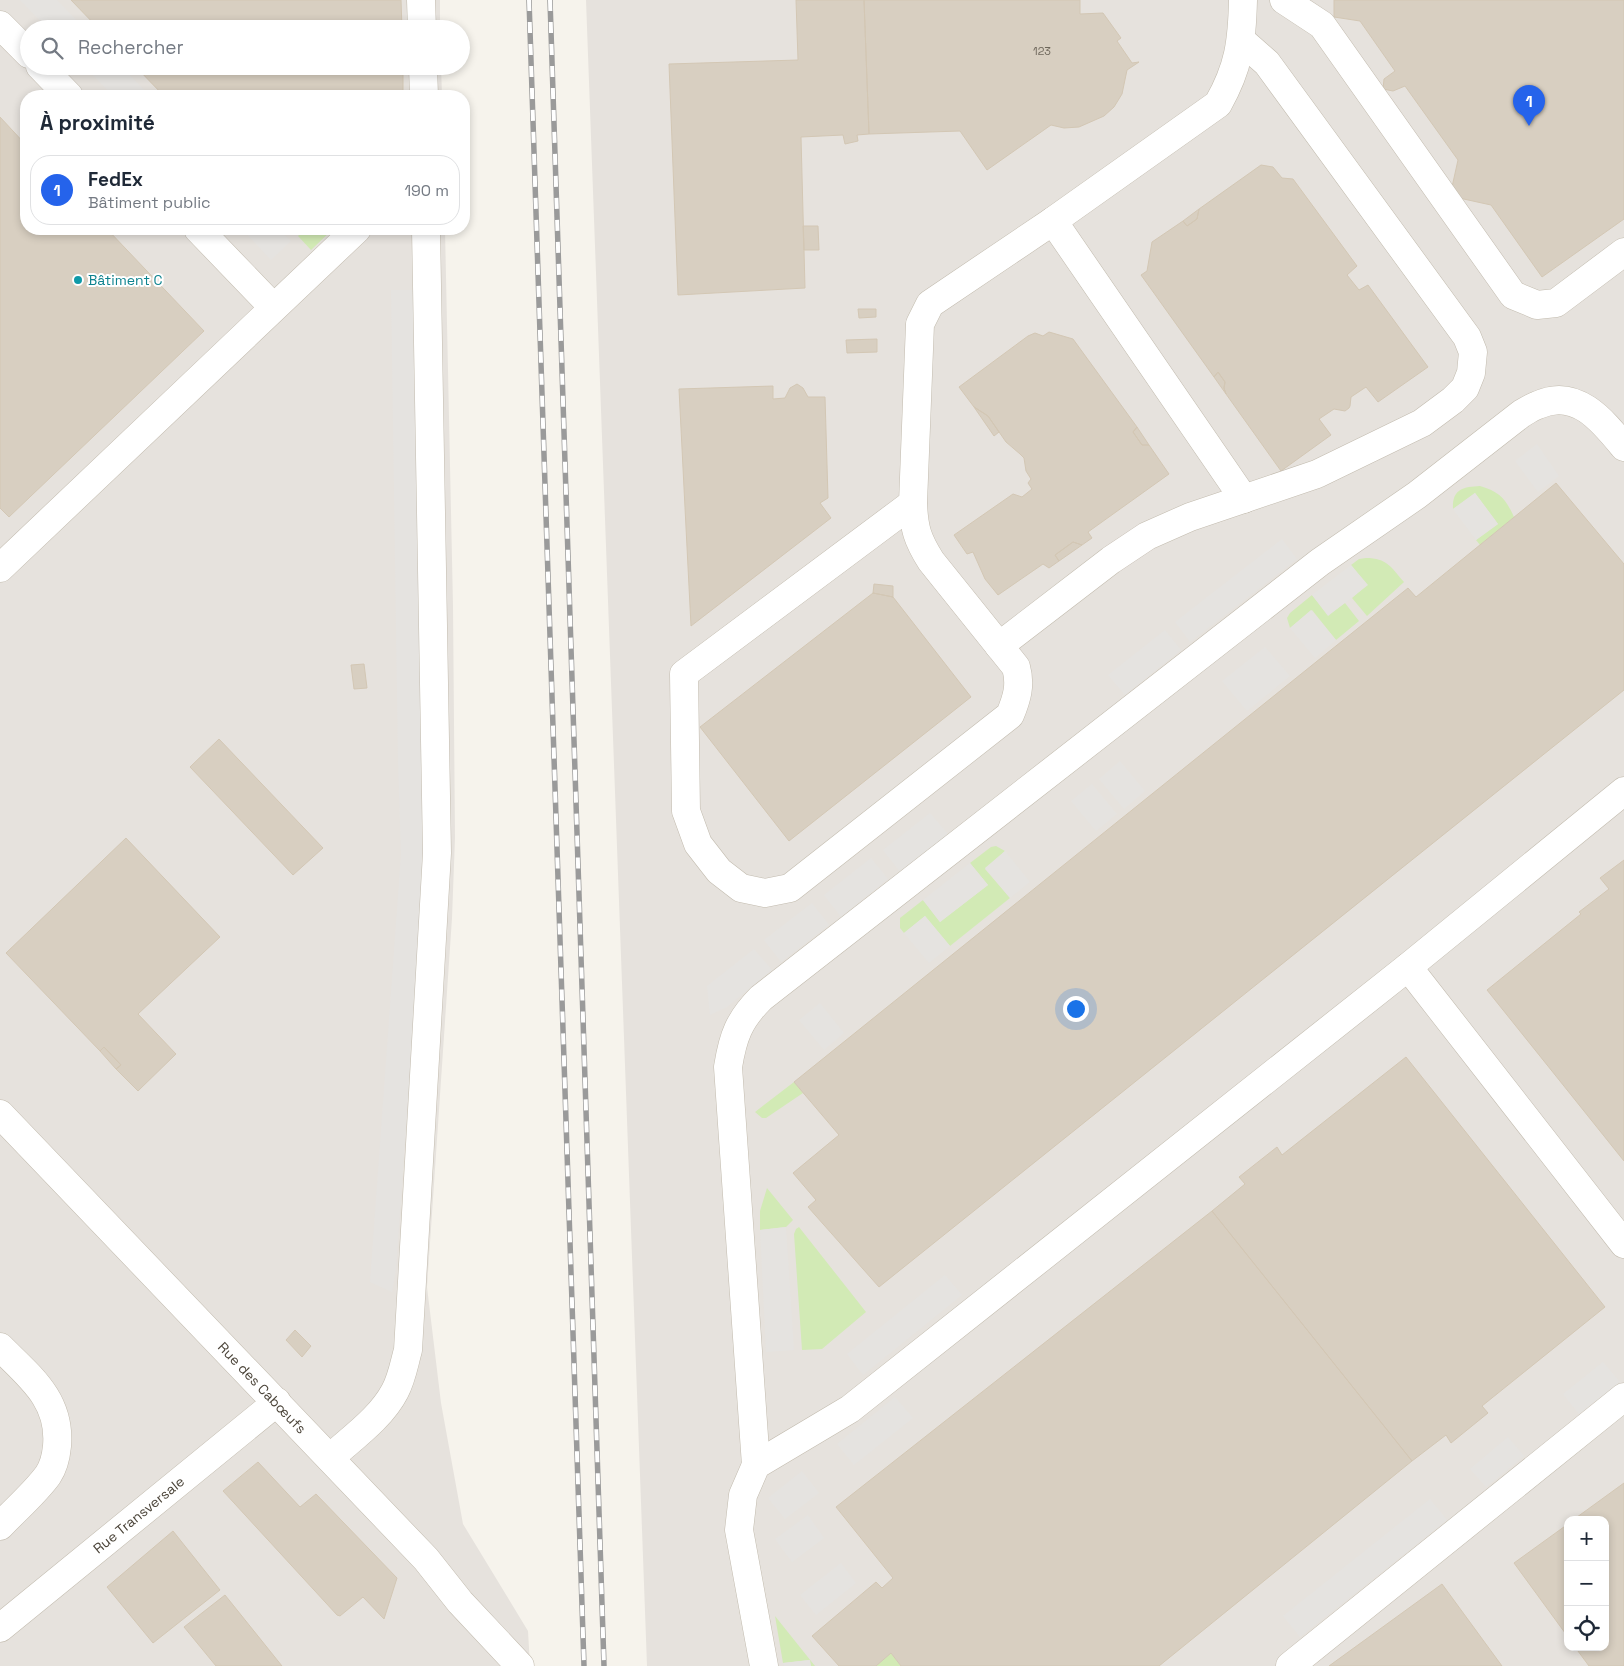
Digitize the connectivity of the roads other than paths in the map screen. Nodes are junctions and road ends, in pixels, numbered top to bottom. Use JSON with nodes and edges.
{"nodes":[{"id":1,"x":421,"y":0,"type":"edge"},
{"id":2,"x":1243,"y":0,"type":"edge"},
{"id":3,"x":1284,"y":0,"type":"edge"},
{"id":4,"x":422,"y":20,"type":"edge"},
{"id":5,"x":0,"y":24,"type":"edge"},
{"id":6,"x":1242,"y":41,"type":"junction"},
{"id":7,"x":20,"y":45,"type":"edge"},
{"id":8,"x":49,"y":75,"type":"edge"},
{"id":9,"x":423,"y":75,"type":"edge"},
{"id":10,"x":63,"y":90,"type":"edge"},
{"id":11,"x":424,"y":90,"type":"edge"},
{"id":12,"x":1053,"y":221,"type":"junction"},
{"id":13,"x":204,"y":235,"type":"edge"},
{"id":14,"x":350,"y":235,"type":"edge"},
{"id":15,"x":426,"y":235,"type":"edge"},
{"id":16,"x":1624,"y":252,"type":"edge"},
{"id":17,"x":273,"y":307,"type":"junction"},
{"id":18,"x":1624,"y":446,"type":"edge"},
{"id":19,"x":1244,"y":499,"type":"junction"},
{"id":20,"x":913,"y":503,"type":"junction"},
{"id":21,"x":0,"y":568,"type":"edge"},
{"id":22,"x":999,"y":646,"type":"junction"},
{"id":23,"x":1624,"y":791,"type":"edge"},
{"id":24,"x":1408,"y":967,"type":"junction"},
{"id":25,"x":0,"y":1114,"type":"edge"},
{"id":26,"x":1624,"y":1244,"type":"edge"},
{"id":27,"x":0,"y":1347,"type":"edge"},
{"id":28,"x":1624,"y":1397,"type":"edge"},
{"id":29,"x":277,"y":1402,"type":"junction"},
{"id":30,"x":330,"y":1458,"type":"junction"},
{"id":31,"x":756,"y":1464,"type":"junction"},
{"id":32,"x":0,"y":1526,"type":"edge"},
{"id":33,"x":0,"y":1628,"type":"edge"},
{"id":34,"x":520,"y":1666,"type":"edge"},
{"id":35,"x":764,"y":1666,"type":"edge"},
{"id":36,"x":1290,"y":1666,"type":"edge"}],
"edges":[{"from":1,"to":4,"type":"street"},
{"from":2,"to":6,"type":"street"},
{"from":3,"to":16,"type":"street"},
{"from":5,"to":7,"type":"street"},
{"from":6,"to":12,"type":"street"},
{"from":6,"to":19,"type":"street"},
{"from":8,"to":10,"type":"street"},
{"from":9,"to":11,"type":"street"},
{"from":12,"to":19,"type":"street"},
{"from":12,"to":20,"type":"street"},
{"from":13,"to":17,"type":"street"},
{"from":14,"to":17,"type":"street"},
{"from":15,"to":30,"type":"street"},
{"from":17,"to":21,"type":"street"},
{"from":18,"to":31,"type":"street"},
{"from":19,"to":22,"type":"street"},
{"from":20,"to":22,"type":"street"},
{"from":20,"to":22,"type":"street"},
{"from":23,"to":24,"type":"street"},
{"from":24,"to":26,"type":"street"},
{"from":24,"to":31,"type":"street"},
{"from":25,"to":29,"type":"street","name":"Rue des Cabœufs"},
{"from":27,"to":32,"type":"street"},
{"from":28,"to":36,"type":"street"},
{"from":29,"to":30,"type":"street","name":"Rue des Cabœufs"},
{"from":29,"to":33,"type":"street","name":"Rue Transversale"},
{"from":30,"to":34,"type":"street","name":"Rue des Cabœufs"},
{"from":31,"to":35,"type":"street"}]}
